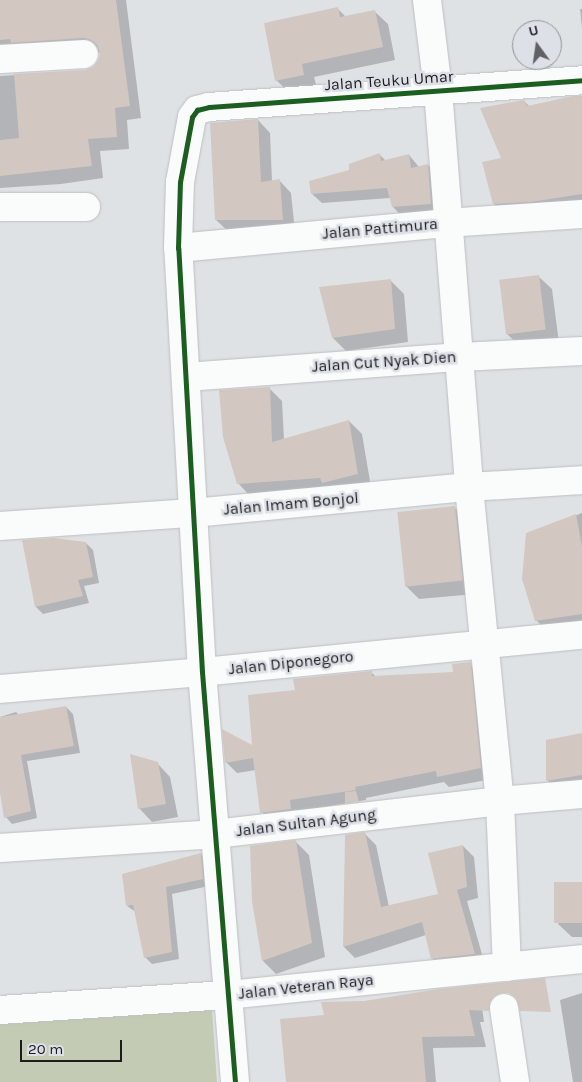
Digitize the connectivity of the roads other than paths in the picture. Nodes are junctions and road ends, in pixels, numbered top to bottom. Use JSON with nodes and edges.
{"nodes":[{"id":1,"x":428,"y":7,"type":"edge"},
{"id":2,"x":84,"y":54,"type":"dead end"},
{"id":3,"x":0,"y":59,"type":"edge"},
{"id":4,"x":582,"y":80,"type":"edge"},
{"id":5,"x":438,"y":90,"type":"junction"},
{"id":6,"x":0,"y":207,"type":"edge"},
{"id":7,"x":86,"y":207,"type":"dead end"},
{"id":8,"x":582,"y":214,"type":"edge"},
{"id":9,"x":446,"y":223,"type":"junction"},
{"id":10,"x":178,"y":248,"type":"junction"},
{"id":11,"x":582,"y":352,"type":"edge"},
{"id":12,"x":460,"y":357,"type":"junction"},
{"id":13,"x":186,"y":377,"type":"junction"},
{"id":14,"x":582,"y":480,"type":"edge"},
{"id":15,"x":469,"y":487,"type":"junction"},
{"id":16,"x":193,"y":513,"type":"junction"},
{"id":17,"x":0,"y":526,"type":"edge"},
{"id":18,"x":582,"y":635,"type":"edge"},
{"id":19,"x":484,"y":643,"type":"junction"},
{"id":20,"x":202,"y":672,"type":"junction"},
{"id":21,"x":0,"y":689,"type":"edge"},
{"id":22,"x":582,"y":794,"type":"edge"},
{"id":23,"x":500,"y":801,"type":"junction"},
{"id":24,"x":215,"y":834,"type":"junction"},
{"id":25,"x":0,"y":848,"type":"edge"},
{"id":26,"x":582,"y":959,"type":"edge"},
{"id":27,"x":507,"y":968,"type":"junction"},
{"id":28,"x":228,"y":995,"type":"junction"},
{"id":29,"x":504,"y":1008,"type":"dead end"},
{"id":30,"x":0,"y":1010,"type":"edge"},
{"id":31,"x":235,"y":1082,"type":"edge"},
{"id":32,"x":515,"y":1082,"type":"edge"}],
"edges":[{"from":1,"to":5,"type":"street"},
{"from":2,"to":3,"type":"street"},
{"from":4,"to":5,"type":"street","name":"Jalan Teuku Umar"},
{"from":5,"to":9,"type":"street"},
{"from":5,"to":10,"type":"street","name":"Jalan Teuku Umar"},
{"from":6,"to":7,"type":"street"},
{"from":8,"to":9,"type":"street","name":"Jalan Pattimura"},
{"from":9,"to":10,"type":"street","name":"Jalan Pattimura"},
{"from":9,"to":12,"type":"street"},
{"from":10,"to":13,"type":"street"},
{"from":11,"to":12,"type":"street","name":"Jalan Cut Nyak Dien"},
{"from":12,"to":13,"type":"street","name":"Jalan Cut Nyak Dien"},
{"from":12,"to":15,"type":"street"},
{"from":13,"to":16,"type":"street"},
{"from":14,"to":15,"type":"street","name":"Jalan Imam Bonjol"},
{"from":15,"to":16,"type":"street","name":"Jalan Imam Bonjol"},
{"from":15,"to":19,"type":"street"},
{"from":16,"to":17,"type":"street","name":"Jalan Imam Bonjol"},
{"from":16,"to":20,"type":"street"},
{"from":18,"to":19,"type":"street","name":"Jalan Diponegoro"},
{"from":19,"to":20,"type":"street","name":"Jalan Diponegoro"},
{"from":19,"to":23,"type":"street"},
{"from":20,"to":21,"type":"street","name":"Jalan Diponegoro"},
{"from":20,"to":24,"type":"street"},
{"from":22,"to":23,"type":"street","name":"Jalan Sultan Agung"},
{"from":23,"to":24,"type":"street","name":"Jalan Sultan Agung"},
{"from":23,"to":27,"type":"street"},
{"from":24,"to":25,"type":"street","name":"Jalan Sultan Agung"},
{"from":24,"to":28,"type":"street"},
{"from":26,"to":27,"type":"street","name":"Jalan Veteran Raya"},
{"from":27,"to":28,"type":"street","name":"Jalan Veteran Raya"},
{"from":28,"to":30,"type":"street","name":"Jalan Veteran Raya"},
{"from":28,"to":31,"type":"street"},
{"from":29,"to":32,"type":"street"}]}
